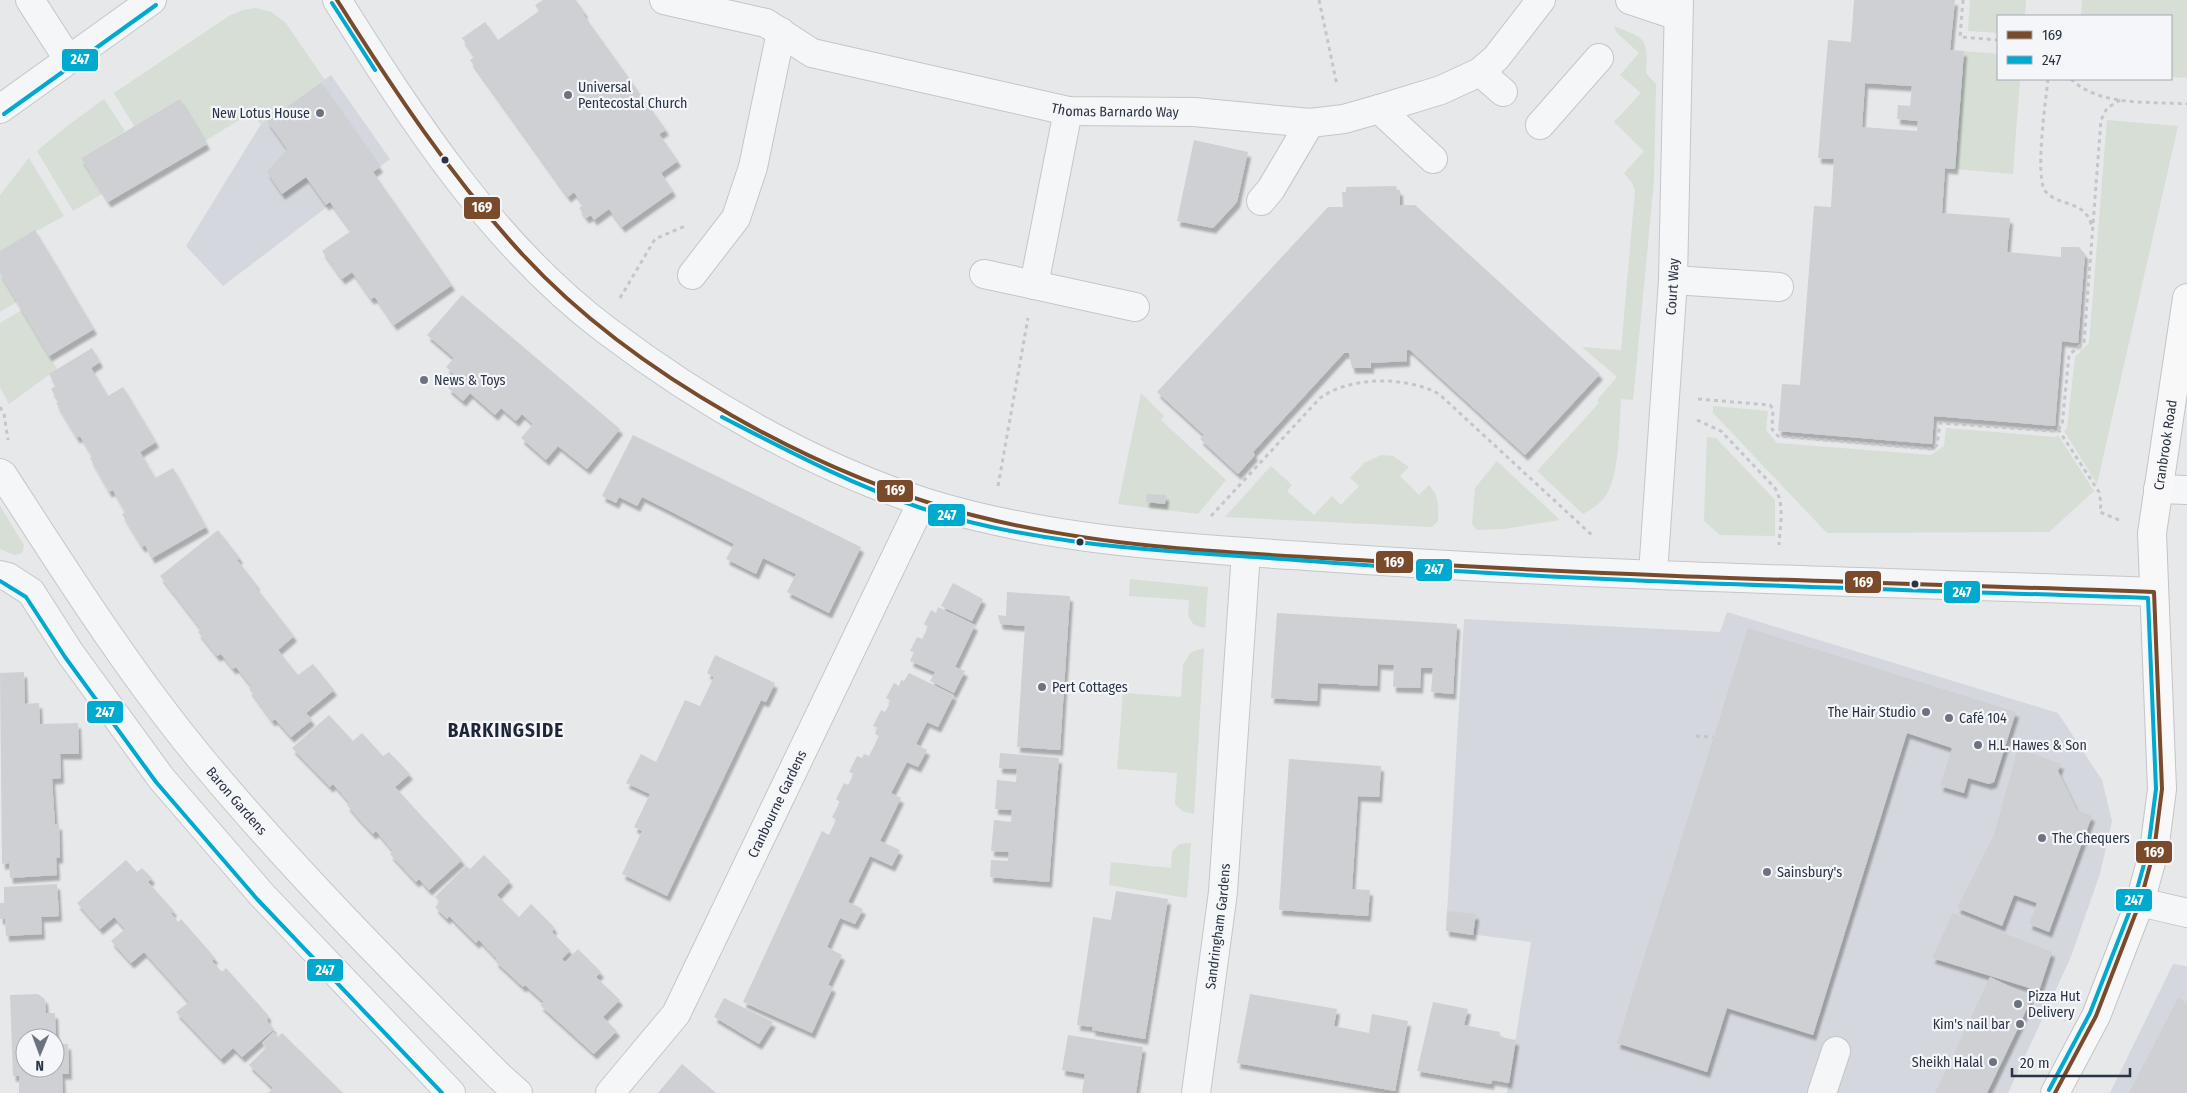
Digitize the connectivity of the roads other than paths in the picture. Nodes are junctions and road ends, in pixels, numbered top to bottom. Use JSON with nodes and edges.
{"nodes":[{"id":1,"x":30,"y":0,"type":"edge"},
{"id":2,"x":152,"y":0,"type":"edge"},
{"id":3,"x":337,"y":0,"type":"edge"},
{"id":4,"x":664,"y":0,"type":"edge"},
{"id":5,"x":1541,"y":0,"type":"edge"},
{"id":6,"x":1630,"y":0,"type":"edge"},
{"id":7,"x":1678,"y":8,"type":"edge"},
{"id":8,"x":781,"y":32,"type":"junction"},
{"id":9,"x":1599,"y":58,"type":"dead end"},
{"id":10,"x":68,"y":59,"type":"junction"},
{"id":11,"x":1480,"y":72,"type":"junction"},
{"id":12,"x":1503,"y":92,"type":"dead end"},
{"id":13,"x":0,"y":109,"type":"edge"},
{"id":14,"x":1379,"y":109,"type":"junction"},
{"id":15,"x":1068,"y":111,"type":"junction"},
{"id":16,"x":1310,"y":123,"type":"junction"},
{"id":17,"x":1540,"y":125,"type":"dead end"},
{"id":18,"x":1433,"y":159,"type":"dead end"},
{"id":19,"x":1261,"y":201,"type":"dead end"},
{"id":20,"x":984,"y":274,"type":"dead end"},
{"id":21,"x":692,"y":275,"type":"dead end"},
{"id":22,"x":1673,"y":280,"type":"junction"},
{"id":23,"x":1034,"y":285,"type":"junction"},
{"id":24,"x":1779,"y":287,"type":"dead end"},
{"id":25,"x":2187,"y":298,"type":"edge"},
{"id":26,"x":1135,"y":307,"type":"dead end"},
{"id":27,"x":0,"y":473,"type":"edge"},
{"id":28,"x":2158,"y":489,"type":"junction"},
{"id":29,"x":2187,"y":490,"type":"edge"},
{"id":30,"x":922,"y":502,"type":"junction"},
{"id":31,"x":1246,"y":552,"type":"junction"},
{"id":32,"x":63,"y":568,"type":"junction"},
{"id":33,"x":1643,"y":573,"type":"junction"},
{"id":34,"x":0,"y":575,"type":"edge"},
{"id":35,"x":31,"y":592,"type":"junction"},
{"id":36,"x":2154,"y":592,"type":"junction"},
{"id":37,"x":2140,"y":902,"type":"junction"},
{"id":38,"x":2187,"y":913,"type":"edge"},
{"id":39,"x":1836,"y":1051,"type":"dead end"},
{"id":40,"x":451,"y":1093,"type":"edge"},
{"id":41,"x":518,"y":1093,"type":"edge"},
{"id":42,"x":610,"y":1093,"type":"edge"},
{"id":43,"x":1196,"y":1093,"type":"edge"},
{"id":44,"x":1822,"y":1093,"type":"edge"},
{"id":45,"x":2055,"y":1093,"type":"edge"}],
"edges":[{"from":1,"to":10,"type":"street"},
{"from":2,"to":10,"type":"street"},
{"from":3,"to":30,"type":"street"},
{"from":4,"to":8,"type":"street","name":"Thomas Barnardo Way"},
{"from":5,"to":11,"type":"street","name":"Thomas Barnardo Way"},
{"from":6,"to":7,"type":"street"},
{"from":7,"to":22,"type":"street","name":"Court Way"},
{"from":8,"to":15,"type":"street","name":"Thomas Barnardo Way"},
{"from":8,"to":21,"type":"street"},
{"from":9,"to":17,"type":"street"},
{"from":10,"to":13,"type":"street"},
{"from":11,"to":12,"type":"street"},
{"from":11,"to":14,"type":"street","name":"Thomas Barnardo Way"},
{"from":14,"to":16,"type":"street","name":"Thomas Barnardo Way"},
{"from":14,"to":18,"type":"street"},
{"from":15,"to":16,"type":"street","name":"Thomas Barnardo Way"},
{"from":15,"to":23,"type":"street"},
{"from":16,"to":19,"type":"street"},
{"from":20,"to":23,"type":"street"},
{"from":22,"to":24,"type":"street"},
{"from":22,"to":33,"type":"street","name":"Court Way"},
{"from":23,"to":26,"type":"street"},
{"from":25,"to":28,"type":"main road","name":"Cranbrook Road"},
{"from":27,"to":32,"type":"street","name":"Baron Gardens"},
{"from":28,"to":29,"type":"street"},
{"from":28,"to":36,"type":"main road","name":"Cranbrook Road"},
{"from":30,"to":31,"type":"street"},
{"from":30,"to":42,"type":"street","name":"Cranbourne Gardens"},
{"from":31,"to":33,"type":"street"},
{"from":31,"to":43,"type":"street","name":"Sandringham Gardens"},
{"from":32,"to":35,"type":"street"},
{"from":32,"to":41,"type":"street","name":"Baron Gardens"},
{"from":33,"to":36,"type":"street"},
{"from":34,"to":35,"type":"street"},
{"from":35,"to":40,"type":"street"},
{"from":36,"to":37,"type":"main road","name":"Cranbrook Road"},
{"from":37,"to":38,"type":"street"},
{"from":37,"to":45,"type":"main road","name":"Cranbrook Road"},
{"from":39,"to":44,"type":"street"}]}
